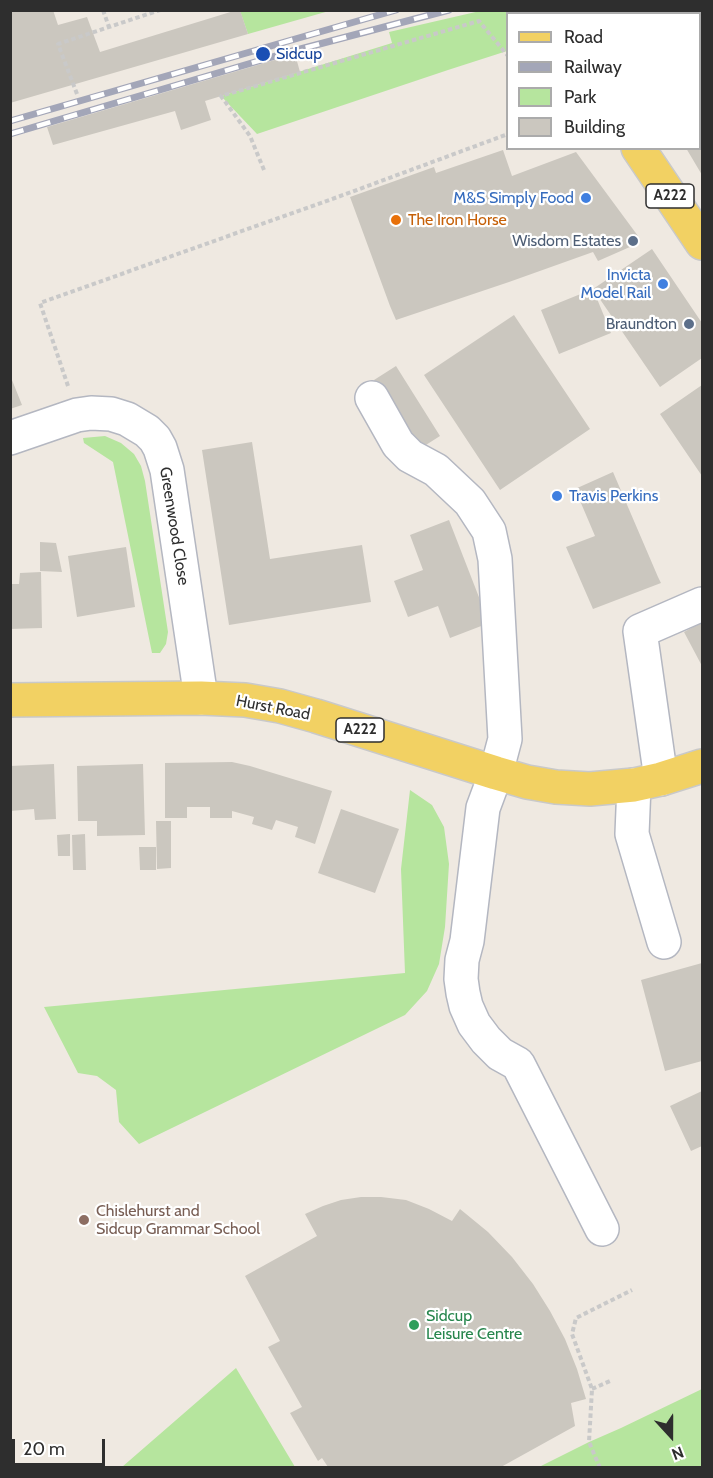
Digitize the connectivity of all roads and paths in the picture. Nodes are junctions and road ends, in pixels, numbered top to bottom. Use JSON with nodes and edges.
{"nodes":[{"id":1,"x":103,"y":10,"type":"edge"},
{"id":2,"x":160,"y":10,"type":"edge"},
{"id":3,"x":109,"y":27,"type":"junction"},
{"id":4,"x":506,"y":55,"type":"edge"},
{"id":5,"x":77,"y":94,"type":"dead end"},
{"id":6,"x":506,"y":134,"type":"edge"},
{"id":7,"x":640,"y":150,"type":"edge"},
{"id":8,"x":264,"y":170,"type":"dead end"},
{"id":9,"x":702,"y":243,"type":"edge"},
{"id":10,"x":372,"y":398,"type":"dead end"},
{"id":11,"x":77,"y":415,"type":"junction"},
{"id":12,"x":10,"y":438,"type":"edge"},
{"id":13,"x":702,"y":604,"type":"edge"},
{"id":14,"x":201,"y":698,"type":"junction"},
{"id":15,"x":10,"y":700,"type":"edge"},
{"id":16,"x":702,"y":766,"type":"edge"},
{"id":17,"x":496,"y":773,"type":"junction"},
{"id":18,"x":647,"y":782,"type":"junction"},
{"id":19,"x":663,"y":942,"type":"dead end"},
{"id":20,"x":602,"y":1229,"type":"dead end"},
{"id":21,"x":632,"y":1290,"type":"dead end"},
{"id":22,"x":610,"y":1381,"type":"dead end"},
{"id":23,"x":592,"y":1389,"type":"junction"},
{"id":24,"x":600,"y":1467,"type":"edge"}],
"edges":[{"from":1,"to":3,"type":"path"},
{"from":2,"to":3,"type":"path"},
{"from":3,"to":5,"type":"path"},
{"from":4,"to":8,"type":"path"},
{"from":6,"to":11,"type":"path"},
{"from":7,"to":9,"type":"main road","number":"A222"},
{"from":10,"to":17,"type":"street"},
{"from":11,"to":12,"type":"street","name":"Greenwood Close"},
{"from":11,"to":14,"type":"street","name":"Greenwood Close"},
{"from":13,"to":18,"type":"street"},
{"from":14,"to":15,"type":"main road","name":"Hurst Road","number":"A222"},
{"from":14,"to":17,"type":"main road","name":"Hurst Road","number":"A222"},
{"from":16,"to":18,"type":"main road","name":"Hurst Road","number":"A222"},
{"from":17,"to":18,"type":"main road","name":"Hurst Road","number":"A222"},
{"from":17,"to":20,"type":"street"},
{"from":18,"to":19,"type":"street"},
{"from":21,"to":23,"type":"path"},
{"from":22,"to":23,"type":"path"},
{"from":23,"to":24,"type":"path"}]}
